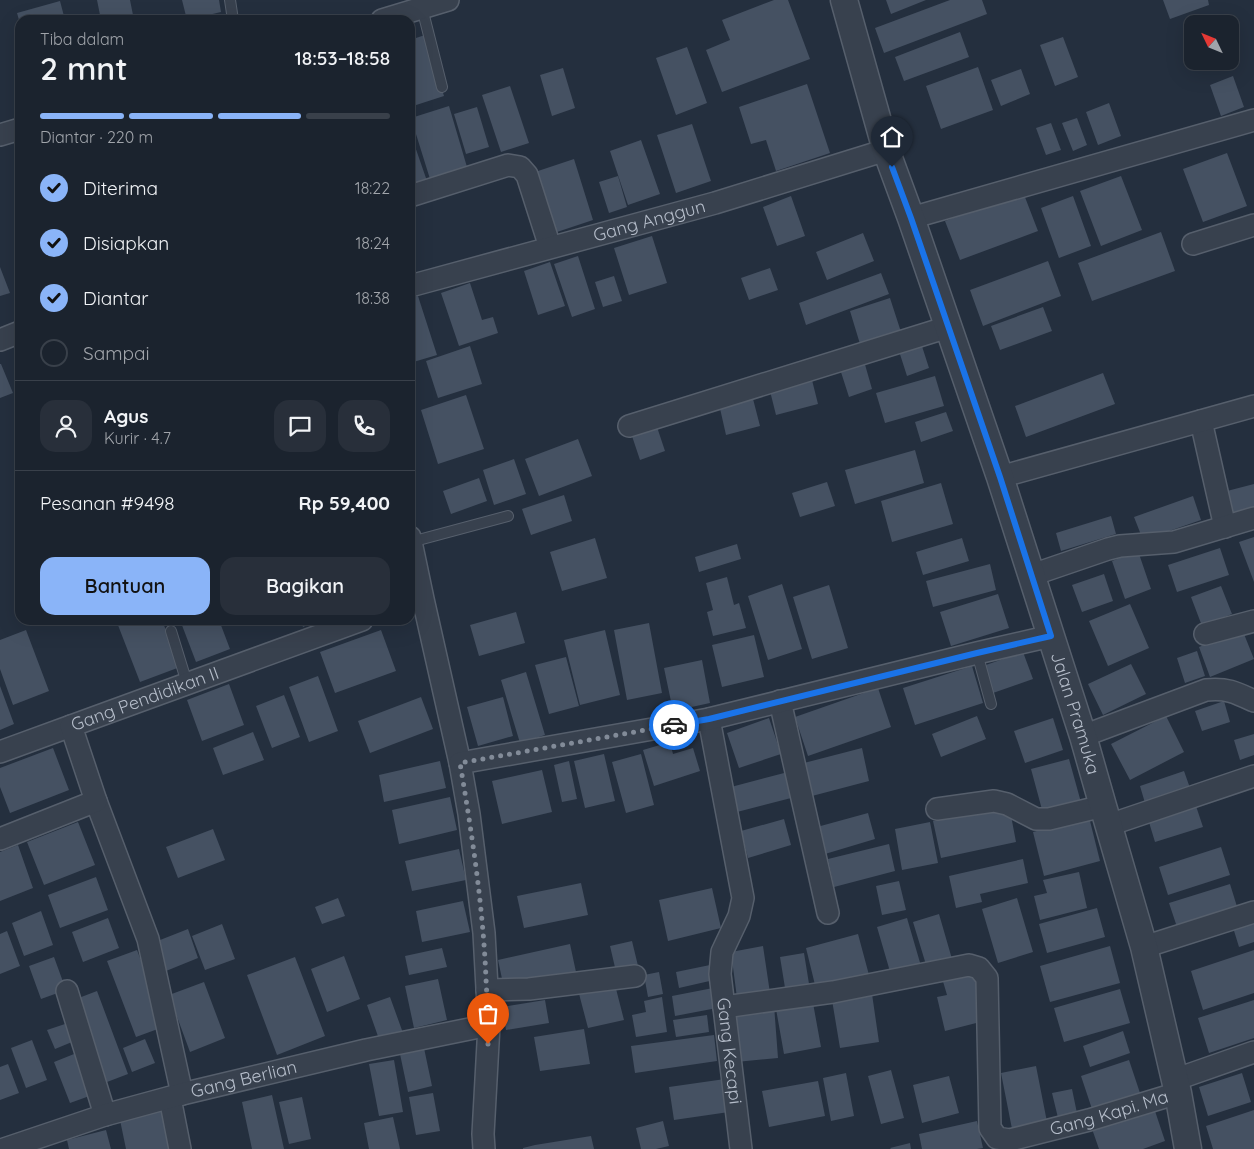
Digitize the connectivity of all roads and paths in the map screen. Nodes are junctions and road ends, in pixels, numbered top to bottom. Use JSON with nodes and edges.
{"nodes":[{"id":1,"x":230,"y":0,"type":"edge"},
{"id":2,"x":448,"y":0,"type":"edge"},
{"id":3,"x":844,"y":0,"type":"edge"},
{"id":4,"x":422,"y":8,"type":"junction"},
{"id":5,"x":232,"y":15,"type":"edge"},
{"id":6,"x":399,"y":15,"type":"edge"},
{"id":7,"x":442,"y":87,"type":"dead end"},
{"id":8,"x":1254,"y":120,"type":"edge"},
{"id":9,"x":15,"y":130,"type":"edge"},
{"id":10,"x":0,"y":135,"type":"edge"},
{"id":11,"x":886,"y":150,"type":"junction"},
{"id":12,"x":415,"y":194,"type":"edge"},
{"id":13,"x":911,"y":218,"type":"junction"},
{"id":14,"x":1254,"y":225,"type":"edge"},
{"id":15,"x":1193,"y":244,"type":"dead end"},
{"id":16,"x":550,"y":247,"type":"junction"},
{"id":17,"x":415,"y":285,"type":"edge"},
{"id":18,"x":948,"y":327,"type":"junction"},
{"id":19,"x":15,"y":334,"type":"edge"},
{"id":20,"x":0,"y":340,"type":"edge"},
{"id":21,"x":1254,"y":406,"type":"edge"},
{"id":22,"x":1201,"y":421,"type":"junction"},
{"id":23,"x":629,"y":426,"type":"dead end"},
{"id":24,"x":1000,"y":477,"type":"junction"},
{"id":25,"x":508,"y":516,"type":"dead end"},
{"id":26,"x":1254,"y":518,"type":"edge"},
{"id":27,"x":1225,"y":527,"type":"junction"},
{"id":28,"x":415,"y":539,"type":"edge"},
{"id":29,"x":1032,"y":575,"type":"junction"},
{"id":30,"x":416,"y":602,"type":"edge"},
{"id":31,"x":1254,"y":621,"type":"edge"},
{"id":32,"x":348,"y":625,"type":"edge"},
{"id":33,"x":171,"y":631,"type":"dead end"},
{"id":34,"x":1205,"y":634,"type":"dead end"},
{"id":35,"x":1051,"y":636,"type":"junction"},
{"id":36,"x":977,"y":653,"type":"junction"},
{"id":37,"x":187,"y":683,"type":"junction"},
{"id":38,"x":780,"y":701,"type":"junction"},
{"id":39,"x":1254,"y":701,"type":"edge"},
{"id":40,"x":991,"y":704,"type":"dead end"},
{"id":41,"x":709,"y":719,"type":"junction"},
{"id":42,"x":71,"y":726,"type":"junction"},
{"id":43,"x":1083,"y":736,"type":"junction"},
{"id":44,"x":0,"y":752,"type":"edge"},
{"id":45,"x":460,"y":763,"type":"junction"},
{"id":46,"x":1254,"y":776,"type":"edge"},
{"id":47,"x":96,"y":800,"type":"junction"},
{"id":48,"x":937,"y":809,"type":"dead end"},
{"id":49,"x":1106,"y":816,"type":"junction"},
{"id":50,"x":0,"y":839,"type":"edge"},
{"id":51,"x":1254,"y":912,"type":"edge"},
{"id":52,"x":828,"y":913,"type":"dead end"},
{"id":53,"x":1144,"y":947,"type":"junction"},
{"id":54,"x":635,"y":976,"type":"dead end"},
{"id":55,"x":486,"y":990,"type":"junction"},
{"id":56,"x":67,"y":991,"type":"dead end"},
{"id":57,"x":724,"y":1007,"type":"junction"},
{"id":58,"x":489,"y":1026,"type":"junction"},
{"id":59,"x":1254,"y":1052,"type":"edge"},
{"id":60,"x":1176,"y":1087,"type":"junction"},
{"id":61,"x":176,"y":1096,"type":"junction"},
{"id":62,"x":105,"y":1115,"type":"junction"},
{"id":63,"x":4,"y":1149,"type":"edge"},
{"id":64,"x":180,"y":1149,"type":"edge"},
{"id":65,"x":484,"y":1149,"type":"edge"},
{"id":66,"x":742,"y":1149,"type":"edge"},
{"id":67,"x":1188,"y":1149,"type":"edge"}],
"edges":[{"from":1,"to":5,"type":"lane"},
{"from":2,"to":4,"type":"street"},
{"from":3,"to":11,"type":"street","name":"Jalan Pramuka"},
{"from":4,"to":6,"type":"street"},
{"from":4,"to":7,"type":"lane"},
{"from":8,"to":13,"type":"street"},
{"from":9,"to":10,"type":"street"},
{"from":11,"to":13,"type":"street","name":"Jalan Pramuka"},
{"from":11,"to":16,"type":"street","name":"Gang Anggun"},
{"from":12,"to":16,"type":"street"},
{"from":13,"to":18,"type":"street","name":"Jalan Pramuka"},
{"from":14,"to":15,"type":"street"},
{"from":16,"to":17,"type":"street","name":"Gang Anggun"},
{"from":18,"to":23,"type":"street"},
{"from":18,"to":24,"type":"street","name":"Jalan Pramuka"},
{"from":19,"to":20,"type":"street"},
{"from":21,"to":22,"type":"street"},
{"from":22,"to":24,"type":"street"},
{"from":22,"to":27,"type":"street"},
{"from":24,"to":29,"type":"street","name":"Jalan Pramuka"},
{"from":25,"to":28,"type":"lane"},
{"from":26,"to":27,"type":"street"},
{"from":27,"to":29,"type":"street"},
{"from":29,"to":35,"type":"street","name":"Jalan Pramuka"},
{"from":30,"to":45,"type":"street"},
{"from":31,"to":34,"type":"street"},
{"from":32,"to":37,"type":"street","name":"Gang Pendidikan II"},
{"from":33,"to":37,"type":"lane"},
{"from":35,"to":36,"type":"street"},
{"from":35,"to":43,"type":"street","name":"Jalan Pramuka"},
{"from":36,"to":38,"type":"street"},
{"from":36,"to":40,"type":"lane"},
{"from":37,"to":42,"type":"street","name":"Gang Pendidikan II"},
{"from":38,"to":41,"type":"street"},
{"from":38,"to":52,"type":"street"},
{"from":39,"to":43,"type":"street"},
{"from":41,"to":45,"type":"street"},
{"from":41,"to":57,"type":"street","name":"Gang Kecapi"},
{"from":42,"to":44,"type":"street"},
{"from":42,"to":47,"type":"street","name":"Gang Pendidikan II"},
{"from":43,"to":49,"type":"street","name":"Jalan Pramuka"},
{"from":45,"to":55,"type":"street"},
{"from":46,"to":49,"type":"street"},
{"from":47,"to":50,"type":"street"},
{"from":47,"to":61,"type":"street","name":"Gang Pendidikan II"},
{"from":48,"to":49,"type":"street"},
{"from":49,"to":53,"type":"street","name":"Jalan Pramuka"},
{"from":51,"to":53,"type":"street"},
{"from":53,"to":60,"type":"street","name":"Jalan Pramuka"},
{"from":54,"to":55,"type":"street"},
{"from":55,"to":58,"type":"street"},
{"from":56,"to":62,"type":"street"},
{"from":57,"to":60,"type":"street","name":"Gang Kapi. Ma"},
{"from":57,"to":66,"type":"street","name":"Gang Kecapi"},
{"from":58,"to":61,"type":"street","name":"Gang Berlian"},
{"from":58,"to":65,"type":"street"},
{"from":59,"to":60,"type":"street","name":"Gang Kapi. Ma"},
{"from":60,"to":67,"type":"street","name":"Jalan Pramuka"},
{"from":61,"to":62,"type":"street","name":"Gang Berlian"},
{"from":61,"to":64,"type":"street","name":"Gang Pendidikan II"},
{"from":62,"to":63,"type":"street","name":"Gang Berlian"}]}
